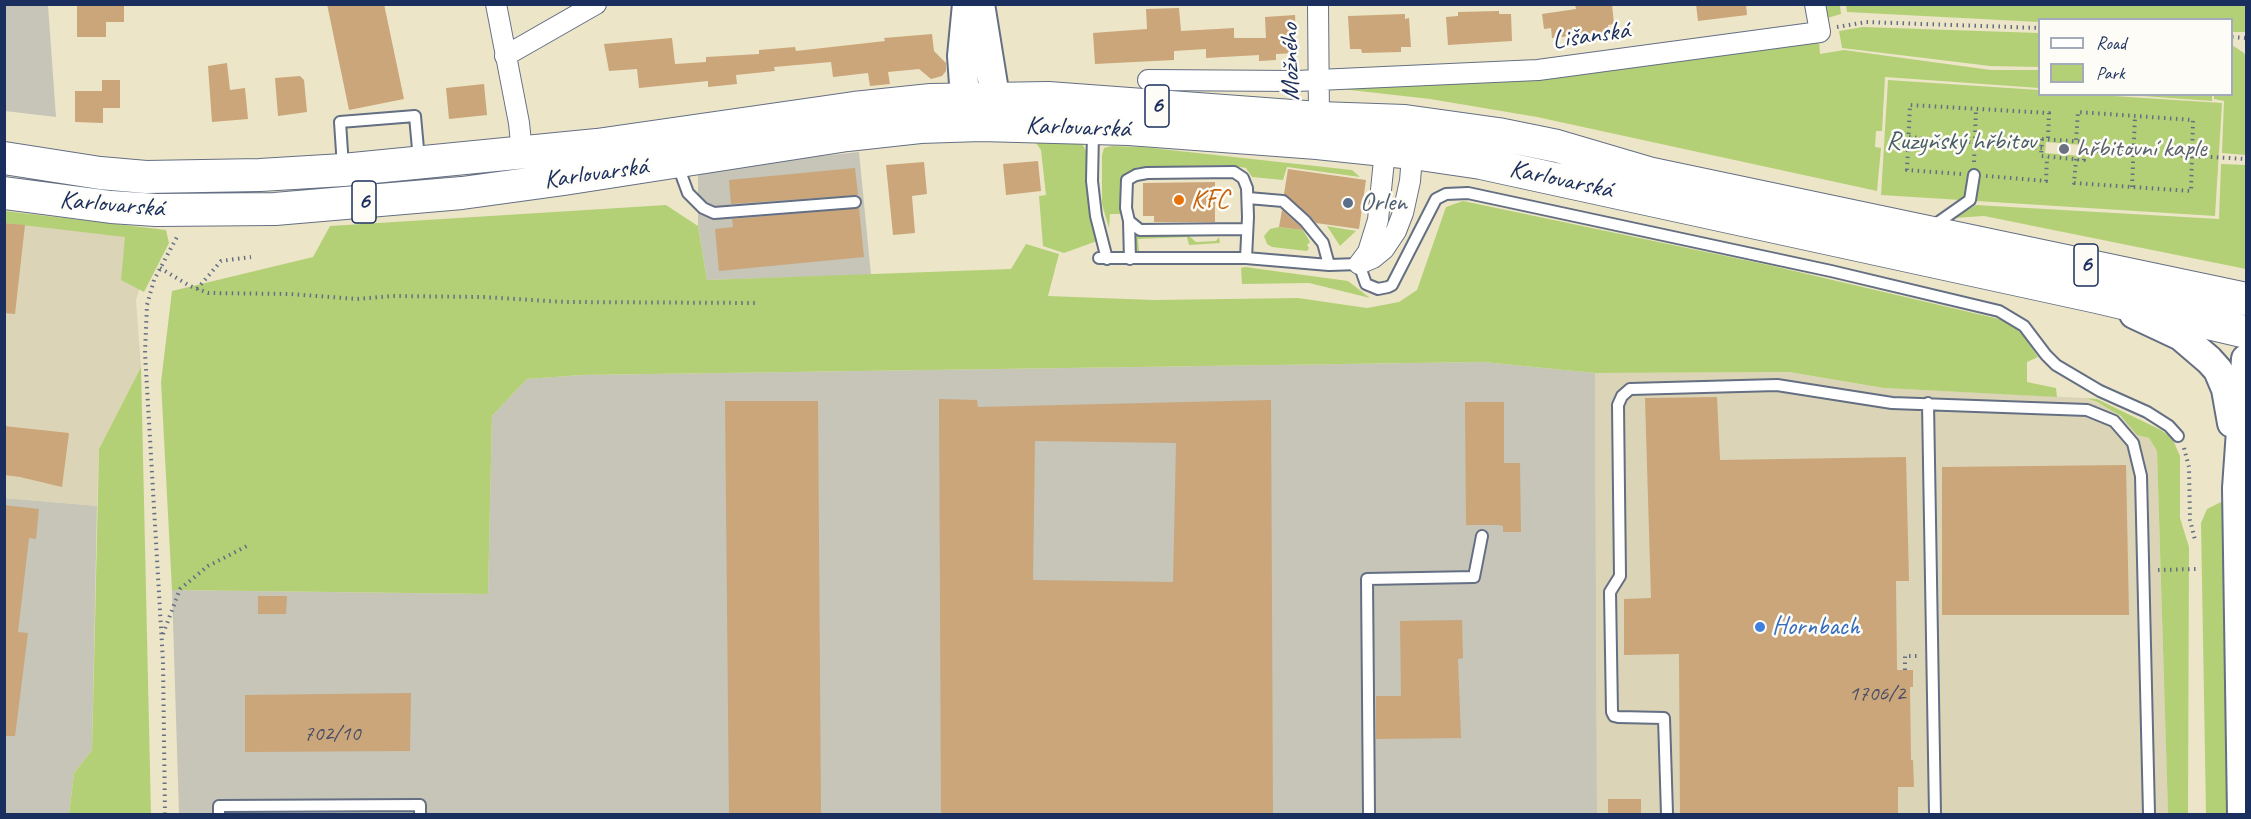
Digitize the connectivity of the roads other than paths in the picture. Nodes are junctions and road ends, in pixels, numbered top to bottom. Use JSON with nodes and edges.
{"nodes":[{"id":1,"x":496,"y":4,"type":"edge"},
{"id":2,"x":596,"y":4,"type":"edge"},
{"id":3,"x":967,"y":4,"type":"edge"},
{"id":4,"x":980,"y":4,"type":"edge"},
{"id":5,"x":1318,"y":4,"type":"edge"},
{"id":6,"x":1815,"y":4,"type":"edge"},
{"id":7,"x":505,"y":56,"type":"junction"},
{"id":8,"x":1148,"y":81,"type":"dead end"},
{"id":9,"x":1318,"y":81,"type":"junction"},
{"id":10,"x":980,"y":106,"type":"junction"},
{"id":11,"x":1319,"y":118,"type":"junction"},
{"id":12,"x":1405,"y":121,"type":"junction"},
{"id":13,"x":1094,"y":127,"type":"junction"},
{"id":14,"x":1399,"y":152,"type":"junction"},
{"id":15,"x":522,"y":153,"type":"junction"},
{"id":16,"x":4,"y":158,"type":"edge"},
{"id":17,"x":677,"y":162,"type":"junction"},
{"id":18,"x":419,"y":163,"type":"junction"},
{"id":19,"x":343,"y":170,"type":"junction"},
{"id":20,"x":1974,"y":175,"type":"road end"},
{"id":21,"x":4,"y":193,"type":"edge"},
{"id":22,"x":1248,"y":198,"type":"junction"},
{"id":23,"x":855,"y":202,"type":"dead end"},
{"id":24,"x":1129,"y":221,"type":"junction"},
{"id":25,"x":1247,"y":229,"type":"junction"},
{"id":26,"x":1925,"y":231,"type":"junction"},
{"id":27,"x":1246,"y":258,"type":"junction"},
{"id":28,"x":1130,"y":259,"type":"junction"},
{"id":29,"x":1359,"y":264,"type":"junction"},
{"id":30,"x":1329,"y":266,"type":"junction"},
{"id":31,"x":2097,"y":297,"type":"junction"},
{"id":32,"x":2247,"y":299,"type":"edge"},
{"id":33,"x":2247,"y":332,"type":"edge"},
{"id":34,"x":2247,"y":359,"type":"edge"},
{"id":35,"x":1928,"y":403,"type":"junction"},
{"id":36,"x":2178,"y":436,"type":"road end"},
{"id":37,"x":2237,"y":488,"type":"junction"},
{"id":38,"x":1482,"y":536,"type":"dead end"},
{"id":39,"x":219,"y":814,"type":"edge"},
{"id":40,"x":420,"y":814,"type":"edge"},
{"id":41,"x":1369,"y":814,"type":"edge"},
{"id":42,"x":1667,"y":814,"type":"edge"},
{"id":43,"x":1935,"y":814,"type":"edge"},
{"id":44,"x":2149,"y":814,"type":"edge"},
{"id":45,"x":2242,"y":814,"type":"edge"}],
"edges":[{"from":1,"to":7,"type":"street"},
{"from":2,"to":7,"type":"street"},
{"from":3,"to":10,"type":"main road"},
{"from":4,"to":10,"type":"main road"},
{"from":5,"to":9,"type":"street","name":"Možného"},
{"from":6,"to":9,"type":"street","name":"Lišanská"},
{"from":7,"to":15,"type":"street"},
{"from":8,"to":9,"type":"street","name":"Lišanská"},
{"from":9,"to":11,"type":"street","name":"Možného"},
{"from":10,"to":11,"type":"main road","name":"Karlovarská","number":"6"},
{"from":10,"to":13,"type":"main road","name":"Karlovarská","number":"6"},
{"from":10,"to":15,"type":"main road","name":"Karlovarská","number":"6"},
{"from":10,"to":17,"type":"main road","name":"Karlovarská","number":"6"},
{"from":11,"to":12,"type":"main road","name":"Karlovarská","number":"6"},
{"from":12,"to":14,"type":"street"},
{"from":12,"to":14,"type":"street"},
{"from":12,"to":26,"type":"main road","name":"Karlovarská","number":"6"},
{"from":13,"to":14,"type":"main road","name":"Karlovarská","number":"6"},
{"from":13,"to":28,"type":"lane"},
{"from":14,"to":29,"type":"street"},
{"from":14,"to":29,"type":"street"},
{"from":14,"to":31,"type":"main road","name":"Karlovarská","number":"6"},
{"from":15,"to":18,"type":"main road","name":"Karlovarská","number":"6"},
{"from":16,"to":19,"type":"main road","name":"Karlovarská","number":"6"},
{"from":17,"to":21,"type":"main road","name":"Karlovarská","number":"6"},
{"from":17,"to":23,"type":"lane"},
{"from":18,"to":19,"type":"main road","name":"Karlovarská","number":"6"},
{"from":18,"to":19,"type":"lane"},
{"from":20,"to":26,"type":"lane"},
{"from":22,"to":24,"type":"lane"},
{"from":22,"to":25,"type":"lane"},
{"from":22,"to":30,"type":"lane"},
{"from":24,"to":25,"type":"lane"},
{"from":24,"to":28,"type":"lane"},
{"from":25,"to":27,"type":"lane"},
{"from":26,"to":32,"type":"main road","name":"Karlovarská","number":"6"},
{"from":27,"to":28,"type":"lane"},
{"from":27,"to":30,"type":"lane"},
{"from":29,"to":30,"type":"lane"},
{"from":29,"to":36,"type":"lane"},
{"from":31,"to":33,"type":"main road","name":"Karlovarská","number":"6"},
{"from":31,"to":37,"type":"main road"},
{"from":34,"to":37,"type":"main road"},
{"from":35,"to":42,"type":"lane"},
{"from":35,"to":43,"type":"lane"},
{"from":35,"to":44,"type":"lane"},
{"from":37,"to":45,"type":"main road"},
{"from":38,"to":41,"type":"lane"},
{"from":39,"to":40,"type":"lane"}]}
